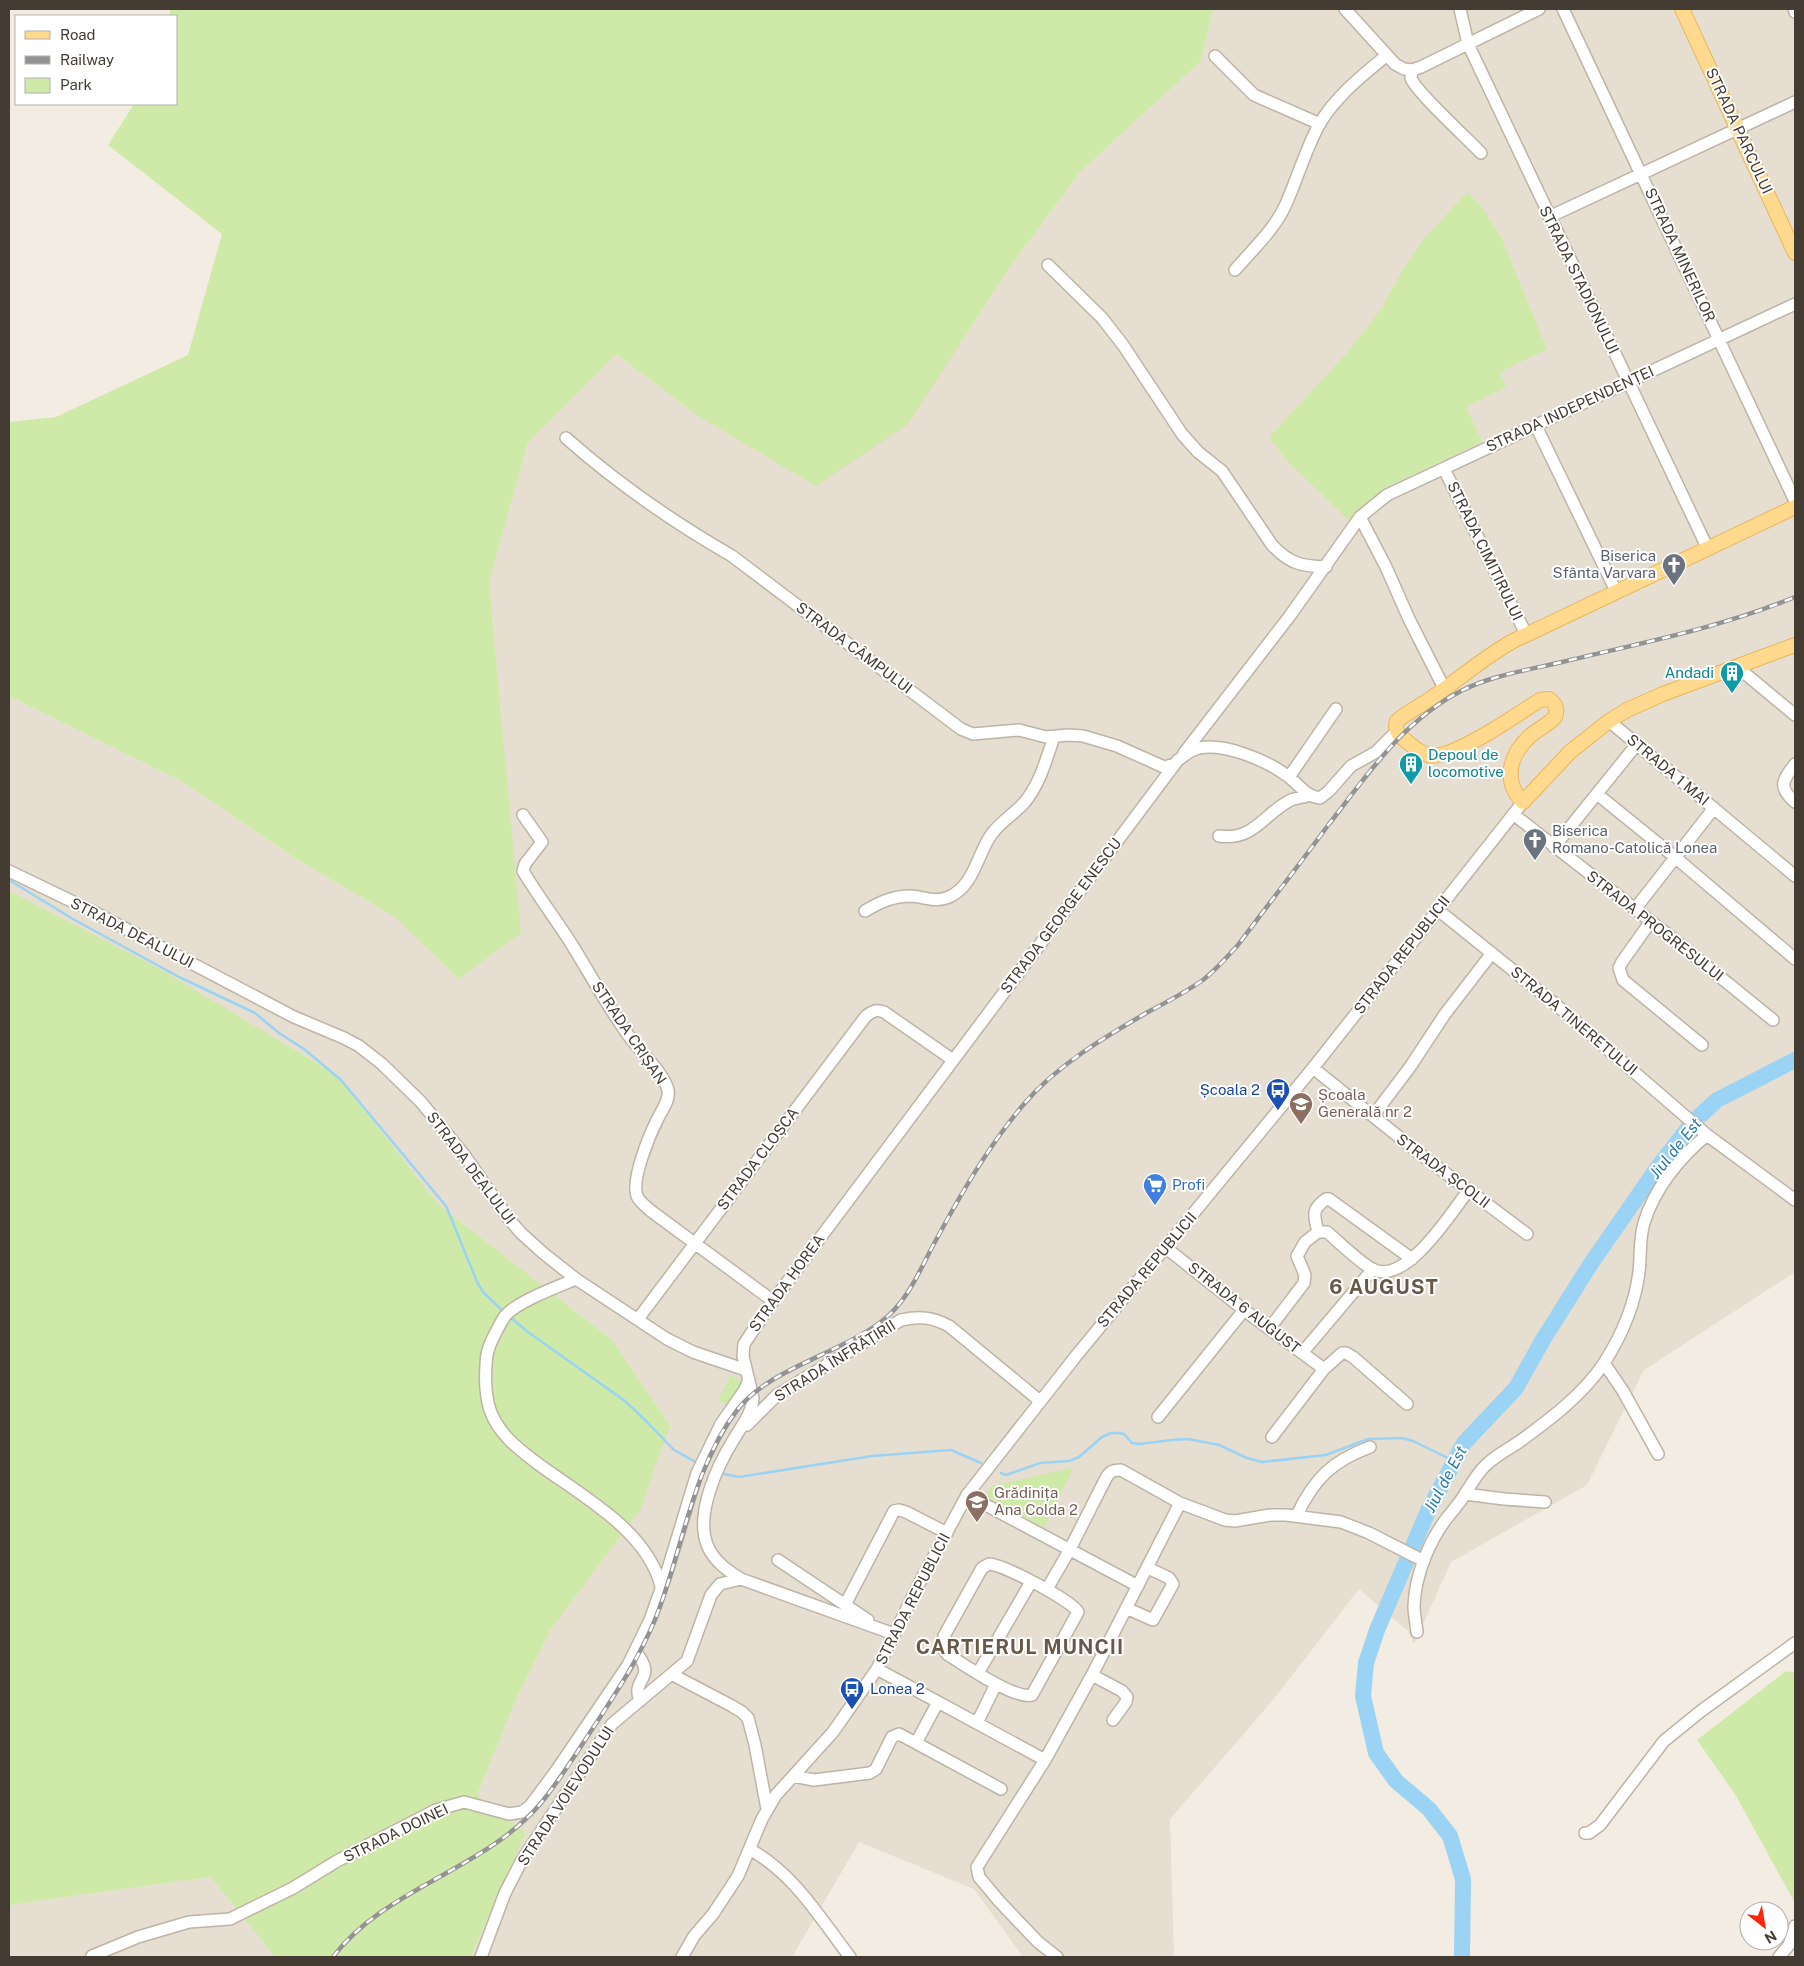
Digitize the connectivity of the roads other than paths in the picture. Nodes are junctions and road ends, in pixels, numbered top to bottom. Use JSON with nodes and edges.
{"nodes":[{"id":1,"x":1344,"y":9,"type":"edge"},
{"id":2,"x":1460,"y":9,"type":"edge"},
{"id":3,"x":1539,"y":9,"type":"edge"},
{"id":4,"x":1563,"y":9,"type":"edge"},
{"id":5,"x":1682,"y":9,"type":"edge"},
{"id":6,"x":1468,"y":44,"type":"junction"},
{"id":7,"x":1215,"y":56,"type":"dead end"},
{"id":8,"x":1388,"y":56,"type":"junction"},
{"id":9,"x":1412,"y":70,"type":"junction"},
{"id":10,"x":1795,"y":102,"type":"edge"},
{"id":11,"x":1320,"y":124,"type":"junction"},
{"id":12,"x":1738,"y":130,"type":"junction"},
{"id":13,"x":1482,"y":153,"type":"dead end"},
{"id":14,"x":1642,"y":174,"type":"junction"},
{"id":15,"x":1549,"y":217,"type":"junction"},
{"id":16,"x":1795,"y":253,"type":"edge"},
{"id":17,"x":1048,"y":265,"type":"dead end"},
{"id":18,"x":1235,"y":270,"type":"dead end"},
{"id":19,"x":1795,"y":304,"type":"edge"},
{"id":20,"x":1719,"y":338,"type":"junction"},
{"id":21,"x":1628,"y":382,"type":"junction"},
{"id":22,"x":1536,"y":426,"type":"junction"},
{"id":23,"x":566,"y":438,"type":"dead end"},
{"id":24,"x":1444,"y":469,"type":"junction"},
{"id":25,"x":1795,"y":501,"type":"edge"},
{"id":26,"x":1795,"y":507,"type":"edge"},
{"id":27,"x":1357,"y":522,"type":"junction"},
{"id":28,"x":1707,"y":548,"type":"junction"},
{"id":29,"x":1326,"y":567,"type":"junction"},
{"id":30,"x":1616,"y":591,"type":"junction"},
{"id":31,"x":1526,"y":634,"type":"junction"},
{"id":32,"x":1795,"y":645,"type":"edge"},
{"id":33,"x":1736,"y":666,"type":"junction"},
{"id":34,"x":1444,"y":688,"type":"junction"},
{"id":35,"x":1336,"y":709,"type":"dead end"},
{"id":36,"x":1795,"y":715,"type":"edge"},
{"id":37,"x":1610,"y":720,"type":"junction"},
{"id":38,"x":1397,"y":731,"type":"junction"},
{"id":39,"x":1054,"y":737,"type":"junction"},
{"id":40,"x":1637,"y":744,"type":"junction"},
{"id":41,"x":1795,"y":764,"type":"edge"},
{"id":42,"x":1175,"y":765,"type":"junction"},
{"id":43,"x":1289,"y":777,"type":"junction"},
{"id":44,"x":1597,"y":794,"type":"junction"},
{"id":45,"x":1310,"y":796,"type":"junction"},
{"id":46,"x":1523,"y":802,"type":"junction"},
{"id":47,"x":1795,"y":802,"type":"edge"},
{"id":48,"x":1714,"y":808,"type":"junction"},
{"id":49,"x":1513,"y":814,"type":"junction"},
{"id":50,"x":523,"y":815,"type":"dead end"},
{"id":51,"x":1219,"y":836,"type":"dead end"},
{"id":52,"x":1554,"y":846,"type":"junction"},
{"id":53,"x":1676,"y":858,"type":"junction"},
{"id":54,"x":9,"y":871,"type":"edge"},
{"id":55,"x":1795,"y":876,"type":"edge"},
{"id":56,"x":1635,"y":909,"type":"junction"},
{"id":57,"x":1438,"y":910,"type":"junction"},
{"id":58,"x":865,"y":911,"type":"dead end"},
{"id":59,"x":1650,"y":921,"type":"junction"},
{"id":60,"x":1492,"y":953,"type":"junction"},
{"id":61,"x":1795,"y":959,"type":"edge"},
{"id":62,"x":1773,"y":1020,"type":"dead end"},
{"id":63,"x":1702,"y":1045,"type":"dead end"},
{"id":64,"x":952,"y":1060,"type":"junction"},
{"id":65,"x":1313,"y":1068,"type":"junction"},
{"id":66,"x":1373,"y":1116,"type":"junction"},
{"id":67,"x":1704,"y":1133,"type":"junction"},
{"id":68,"x":1468,"y":1191,"type":"junction"},
{"id":69,"x":1795,"y":1200,"type":"edge"},
{"id":70,"x":1318,"y":1232,"type":"junction"},
{"id":71,"x":1527,"y":1234,"type":"dead end"},
{"id":72,"x":695,"y":1242,"type":"junction"},
{"id":73,"x":1165,"y":1247,"type":"junction"},
{"id":74,"x":1412,"y":1260,"type":"junction"},
{"id":75,"x":1373,"y":1270,"type":"junction"},
{"id":76,"x":576,"y":1279,"type":"junction"},
{"id":77,"x":772,"y":1301,"type":"junction"},
{"id":78,"x":1244,"y":1310,"type":"junction"},
{"id":79,"x":638,"y":1319,"type":"junction"},
{"id":80,"x":1269,"y":1329,"type":"junction"},
{"id":81,"x":1302,"y":1353,"type":"junction"},
{"id":82,"x":1604,"y":1363,"type":"junction"},
{"id":83,"x":1324,"y":1369,"type":"junction"},
{"id":84,"x":748,"y":1375,"type":"junction"},
{"id":85,"x":1040,"y":1401,"type":"junction"},
{"id":86,"x":1407,"y":1404,"type":"dead end"},
{"id":87,"x":1158,"y":1417,"type":"dead end"},
{"id":88,"x":1272,"y":1437,"type":"dead end"},
{"id":89,"x":734,"y":1438,"type":"junction"},
{"id":90,"x":1370,"y":1446,"type":"dead end"},
{"id":91,"x":1658,"y":1454,"type":"dead end"},
{"id":92,"x":1466,"y":1494,"type":"junction"},
{"id":93,"x":967,"y":1495,"type":"junction"},
{"id":94,"x":1545,"y":1502,"type":"dead end"},
{"id":95,"x":1180,"y":1503,"type":"junction"},
{"id":96,"x":1297,"y":1515,"type":"junction"},
{"id":97,"x":947,"y":1533,"type":"junction"},
{"id":98,"x":1069,"y":1550,"type":"junction"},
{"id":99,"x":778,"y":1560,"type":"dead end"},
{"id":100,"x":1424,"y":1561,"type":"junction"},
{"id":101,"x":1148,"y":1568,"type":"junction"},
{"id":102,"x":741,"y":1579,"type":"junction"},
{"id":103,"x":1031,"y":1582,"type":"junction"},
{"id":104,"x":661,"y":1586,"type":"junction"},
{"id":105,"x":1138,"y":1586,"type":"junction"},
{"id":106,"x":1047,"y":1589,"type":"junction"},
{"id":107,"x":845,"y":1605,"type":"junction"},
{"id":108,"x":1126,"y":1608,"type":"junction"},
{"id":109,"x":888,"y":1632,"type":"junction"},
{"id":110,"x":1417,"y":1632,"type":"dead end"},
{"id":111,"x":1795,"y":1643,"type":"edge"},
{"id":112,"x":635,"y":1651,"type":"junction"},
{"id":113,"x":877,"y":1669,"type":"junction"},
{"id":114,"x":978,"y":1673,"type":"junction"},
{"id":115,"x":673,"y":1675,"type":"junction"},
{"id":116,"x":1092,"y":1675,"type":"junction"},
{"id":117,"x":996,"y":1684,"type":"junction"},
{"id":118,"x":640,"y":1701,"type":"junction"},
{"id":119,"x":938,"y":1702,"type":"junction"},
{"id":120,"x":1113,"y":1720,"type":"dead end"},
{"id":121,"x":977,"y":1723,"type":"junction"},
{"id":122,"x":916,"y":1743,"type":"junction"},
{"id":123,"x":1045,"y":1760,"type":"junction"},
{"id":124,"x":793,"y":1776,"type":"junction"},
{"id":125,"x":1000,"y":1789,"type":"dead end"},
{"id":126,"x":767,"y":1809,"type":"junction"},
{"id":127,"x":1585,"y":1833,"type":"dead end"},
{"id":128,"x":750,"y":1850,"type":"junction"},
{"id":129,"x":1795,"y":1926,"type":"edge"},
{"id":130,"x":92,"y":1956,"type":"edge"},
{"id":131,"x":481,"y":1957,"type":"edge"},
{"id":132,"x":682,"y":1957,"type":"edge"},
{"id":133,"x":850,"y":1957,"type":"edge"},
{"id":134,"x":1057,"y":1957,"type":"edge"},
{"id":135,"x":1780,"y":1957,"type":"edge"}],
"edges":[{"from":1,"to":8,"type":"street"},
{"from":2,"to":6,"type":"street","name":"STRADA STADIONULUI"},
{"from":3,"to":6,"type":"street"},
{"from":4,"to":14,"type":"street","name":"STRADA MINERILOR"},
{"from":5,"to":12,"type":"main road","name":"STRADA PARCULUI"},
{"from":6,"to":9,"type":"street"},
{"from":6,"to":15,"type":"street","name":"STRADA STADIONULUI"},
{"from":7,"to":11,"type":"street"},
{"from":8,"to":9,"type":"street"},
{"from":8,"to":11,"type":"street"},
{"from":9,"to":13,"type":"street"},
{"from":10,"to":12,"type":"street"},
{"from":11,"to":18,"type":"street"},
{"from":12,"to":14,"type":"street"},
{"from":12,"to":16,"type":"main road","name":"STRADA PARCULUI"},
{"from":14,"to":15,"type":"street"},
{"from":14,"to":20,"type":"street","name":"STRADA MINERILOR"},
{"from":15,"to":21,"type":"street","name":"STRADA STADIONULUI"},
{"from":17,"to":29,"type":"street"},
{"from":19,"to":20,"type":"street","name":"STRADA INDEPENDENȚEI"},
{"from":20,"to":21,"type":"street","name":"STRADA INDEPENDENȚEI"},
{"from":20,"to":25,"type":"street","name":"STRADA MINERILOR"},
{"from":21,"to":22,"type":"street","name":"STRADA INDEPENDENȚEI"},
{"from":21,"to":28,"type":"street","name":"STRADA STADIONULUI"},
{"from":22,"to":24,"type":"street","name":"STRADA INDEPENDENȚEI"},
{"from":22,"to":30,"type":"street"},
{"from":23,"to":39,"type":"street","name":"STRADA CÂMPULUI"},
{"from":24,"to":27,"type":"street","name":"STRADA INDEPENDENȚEI"},
{"from":24,"to":31,"type":"street","name":"STRADA CIMITIRULUI"},
{"from":26,"to":28,"type":"main road"},
{"from":27,"to":29,"type":"street","name":"STRADA GEORGE ENESCU"},
{"from":27,"to":34,"type":"street"},
{"from":28,"to":30,"type":"main road"},
{"from":29,"to":42,"type":"street","name":"STRADA GEORGE ENESCU"},
{"from":30,"to":31,"type":"main road"},
{"from":31,"to":34,"type":"main road"},
{"from":32,"to":33,"type":"main road","name":"STRADA REPUBLICII"},
{"from":33,"to":36,"type":"street"},
{"from":33,"to":37,"type":"main road","name":"STRADA REPUBLICII"},
{"from":34,"to":38,"type":"main road"},
{"from":35,"to":43,"type":"street"},
{"from":37,"to":40,"type":"street","name":"STRADA 1 MAI"},
{"from":37,"to":46,"type":"main road","name":"STRADA REPUBLICII"},
{"from":38,"to":45,"type":"street"},
{"from":38,"to":46,"type":"main road"},
{"from":39,"to":42,"type":"street","name":"STRADA CÂMPULUI"},
{"from":39,"to":58,"type":"street"},
{"from":40,"to":44,"type":"street"},
{"from":40,"to":48,"type":"street","name":"STRADA 1 MAI"},
{"from":41,"to":47,"type":"street"},
{"from":42,"to":43,"type":"street"},
{"from":42,"to":64,"type":"street","name":"STRADA GEORGE ENESCU"},
{"from":43,"to":45,"type":"street"},
{"from":44,"to":52,"type":"street"},
{"from":44,"to":53,"type":"street"},
{"from":45,"to":51,"type":"street"},
{"from":46,"to":49,"type":"street","name":"STRADA REPUBLICII"},
{"from":48,"to":53,"type":"street"},
{"from":48,"to":55,"type":"street","name":"STRADA 1 MAI"},
{"from":49,"to":52,"type":"street","name":"STRADA PROGRESULUI"},
{"from":49,"to":57,"type":"street","name":"STRADA REPUBLICII"},
{"from":50,"to":72,"type":"street","name":"STRADA CRIȘAN"},
{"from":52,"to":56,"type":"street","name":"STRADA PROGRESULUI"},
{"from":53,"to":56,"type":"street"},
{"from":53,"to":61,"type":"street"},
{"from":54,"to":76,"type":"street","name":"STRADA DEALULUI"},
{"from":56,"to":59,"type":"street","name":"STRADA PROGRESULUI"},
{"from":57,"to":60,"type":"street","name":"STRADA TINERETULUI"},
{"from":57,"to":65,"type":"street","name":"STRADA REPUBLICII"},
{"from":59,"to":62,"type":"street","name":"STRADA PROGRESULUI"},
{"from":59,"to":63,"type":"street"},
{"from":60,"to":66,"type":"street"},
{"from":60,"to":67,"type":"street","name":"STRADA TINERETULUI"},
{"from":64,"to":72,"type":"street","name":"STRADA CLOȘCA"},
{"from":64,"to":77,"type":"street","name":"STRADA HOREA"},
{"from":65,"to":66,"type":"street","name":"STRADA ȘCOLII"},
{"from":65,"to":73,"type":"street","name":"STRADA REPUBLICII"},
{"from":66,"to":68,"type":"street","name":"STRADA ȘCOLII"},
{"from":67,"to":69,"type":"street","name":"STRADA TINERETULUI"},
{"from":67,"to":82,"type":"street"},
{"from":68,"to":71,"type":"street","name":"STRADA ȘCOLII"},
{"from":68,"to":74,"type":"street"},
{"from":70,"to":74,"type":"street"},
{"from":70,"to":75,"type":"street"},
{"from":70,"to":80,"type":"street"},
{"from":72,"to":77,"type":"street","name":"STRADA CRIȘAN"},
{"from":72,"to":79,"type":"street","name":"STRADA CLOȘCA"},
{"from":73,"to":78,"type":"street","name":"STRADA 6 AUGUST"},
{"from":73,"to":85,"type":"street","name":"STRADA REPUBLICII"},
{"from":74,"to":75,"type":"street"},
{"from":75,"to":81,"type":"street"},
{"from":76,"to":79,"type":"street","name":"STRADA DEALULUI"},
{"from":76,"to":104,"type":"street"},
{"from":77,"to":84,"type":"street","name":"STRADA HOREA"},
{"from":78,"to":80,"type":"street","name":"STRADA 6 AUGUST"},
{"from":78,"to":87,"type":"street"},
{"from":79,"to":84,"type":"street","name":"STRADA DEALULUI"},
{"from":80,"to":81,"type":"street","name":"STRADA 6 AUGUST"},
{"from":81,"to":83,"type":"street","name":"STRADA 6 AUGUST"},
{"from":82,"to":91,"type":"street"},
{"from":82,"to":92,"type":"street"},
{"from":83,"to":86,"type":"street"},
{"from":83,"to":88,"type":"street"},
{"from":84,"to":89,"type":"street","name":"STRADA HOREA"},
{"from":84,"to":104,"type":"street","name":"STRADA DOINEI"},
{"from":85,"to":89,"type":"street","name":"STRADA ÎNFRĂȚIRII"},
{"from":85,"to":93,"type":"street","name":"STRADA REPUBLICII"},
{"from":89,"to":102,"type":"street","name":"STRADA HOREA"},
{"from":90,"to":96,"type":"street"},
{"from":92,"to":94,"type":"street"},
{"from":92,"to":100,"type":"street"},
{"from":93,"to":97,"type":"street","name":"STRADA REPUBLICII"},
{"from":93,"to":98,"type":"street"},
{"from":95,"to":96,"type":"street"},
{"from":95,"to":98,"type":"street"},
{"from":95,"to":101,"type":"street"},
{"from":96,"to":100,"type":"street"},
{"from":97,"to":107,"type":"street"},
{"from":97,"to":109,"type":"street","name":"STRADA REPUBLICII"},
{"from":98,"to":105,"type":"street"},
{"from":98,"to":106,"type":"street"},
{"from":99,"to":107,"type":"street"},
{"from":100,"to":110,"type":"street"},
{"from":101,"to":105,"type":"street"},
{"from":101,"to":108,"type":"street"},
{"from":102,"to":109,"type":"street"},
{"from":102,"to":115,"type":"street","name":"STRADA VOIEVODULUI"},
{"from":103,"to":106,"type":"street"},
{"from":103,"to":114,"type":"street"},
{"from":103,"to":114,"type":"street"},
{"from":104,"to":112,"type":"street","name":"STRADA DOINEI"},
{"from":105,"to":108,"type":"street"},
{"from":106,"to":117,"type":"street"},
{"from":107,"to":109,"type":"street"},
{"from":108,"to":116,"type":"street"},
{"from":109,"to":113,"type":"street","name":"STRADA REPUBLICII"},
{"from":111,"to":127,"type":"street"},
{"from":112,"to":118,"type":"street"},
{"from":112,"to":130,"type":"street","name":"STRADA DOINEI"},
{"from":113,"to":119,"type":"street"},
{"from":113,"to":124,"type":"street","name":"STRADA REPUBLICII"},
{"from":114,"to":117,"type":"street"},
{"from":115,"to":118,"type":"street","name":"STRADA VOIEVODULUI"},
{"from":115,"to":126,"type":"street"},
{"from":116,"to":120,"type":"street"},
{"from":116,"to":123,"type":"street"},
{"from":117,"to":121,"type":"street"},
{"from":118,"to":131,"type":"street","name":"STRADA VOIEVODULUI"},
{"from":119,"to":121,"type":"street"},
{"from":119,"to":122,"type":"street"},
{"from":121,"to":123,"type":"street"},
{"from":122,"to":124,"type":"street"},
{"from":122,"to":125,"type":"street"},
{"from":123,"to":134,"type":"street"},
{"from":124,"to":126,"type":"street","name":"STRADA REPUBLICII"},
{"from":126,"to":128,"type":"street","name":"STRADA REPUBLICII"},
{"from":128,"to":132,"type":"street","name":"STRADA REPUBLICII"},
{"from":128,"to":133,"type":"street"},
{"from":129,"to":135,"type":"street"}]}
